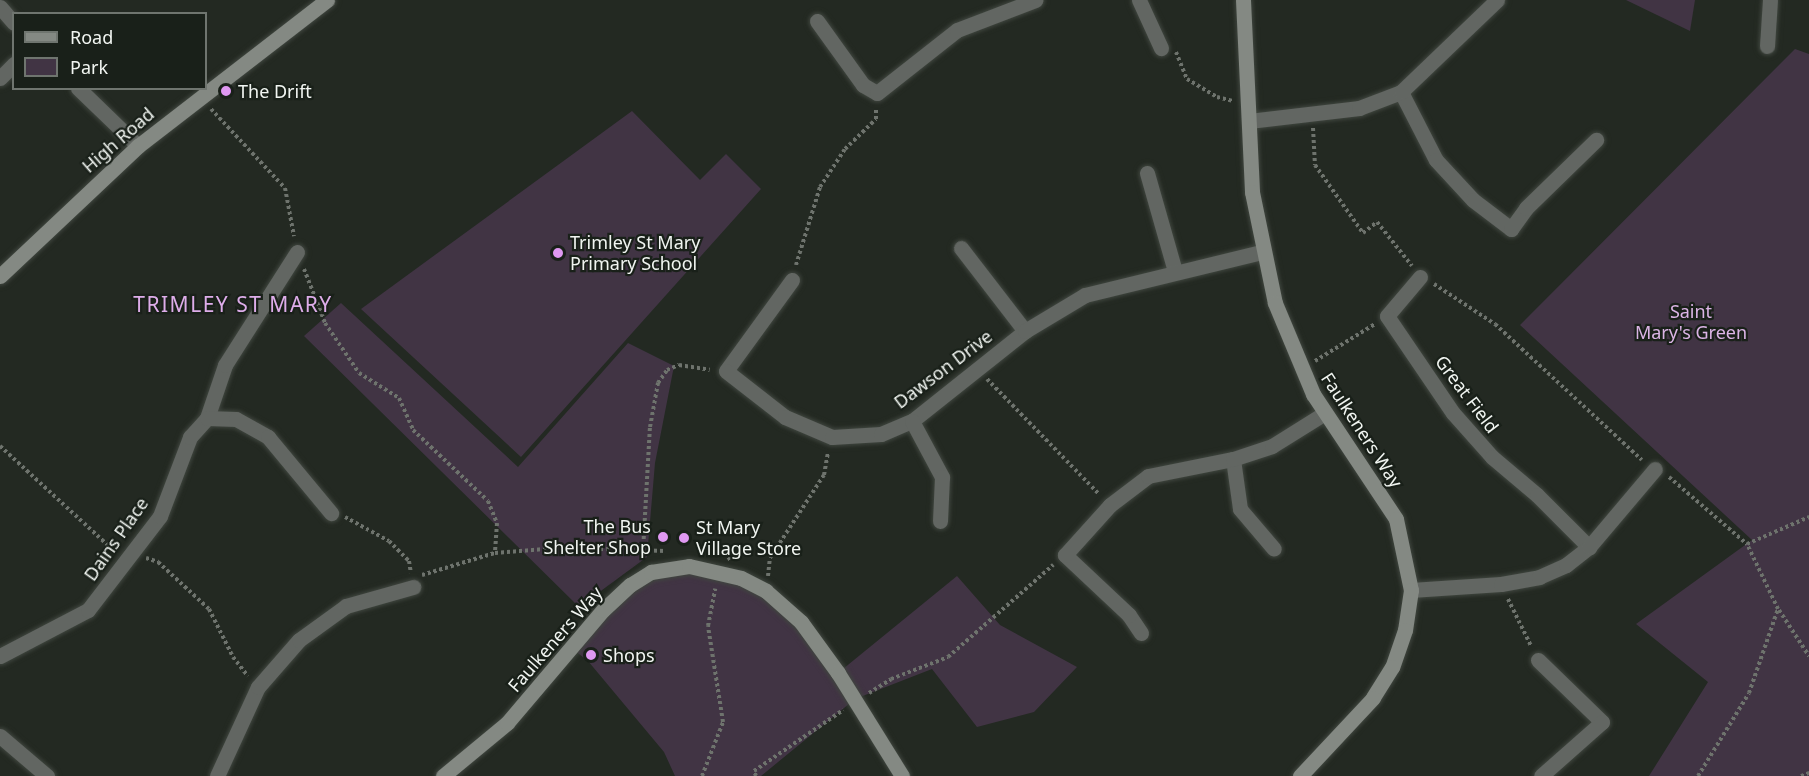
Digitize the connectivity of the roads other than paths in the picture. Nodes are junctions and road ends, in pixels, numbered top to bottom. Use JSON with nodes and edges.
{"nodes":[{"id":1,"x":327,"y":0,"type":"edge"},
{"id":2,"x":1035,"y":0,"type":"edge"},
{"id":3,"x":1139,"y":0,"type":"edge"},
{"id":4,"x":1243,"y":0,"type":"edge"},
{"id":5,"x":1497,"y":0,"type":"edge"},
{"id":6,"x":1770,"y":0,"type":"edge"},
{"id":7,"x":0,"y":7,"type":"edge"},
{"id":8,"x":12,"y":21,"type":"edge"},
{"id":9,"x":818,"y":21,"type":"dead end"},
{"id":10,"x":1767,"y":46,"type":"dead end"},
{"id":11,"x":1161,"y":48,"type":"road end"},
{"id":12,"x":12,"y":66,"type":"edge"},
{"id":13,"x":0,"y":78,"type":"edge"},
{"id":14,"x":80,"y":90,"type":"edge"},
{"id":15,"x":1401,"y":92,"type":"junction"},
{"id":16,"x":1249,"y":121,"type":"junction"},
{"id":17,"x":1596,"y":140,"type":"dead end"},
{"id":18,"x":138,"y":146,"type":"junction"},
{"id":19,"x":1147,"y":173,"type":"dead end"},
{"id":20,"x":961,"y":248,"type":"dead end"},
{"id":21,"x":297,"y":252,"type":"road end"},
{"id":22,"x":1262,"y":252,"type":"junction"},
{"id":23,"x":1174,"y":271,"type":"junction"},
{"id":24,"x":0,"y":276,"type":"edge"},
{"id":25,"x":1420,"y":277,"type":"road end"},
{"id":26,"x":792,"y":280,"type":"road end"},
{"id":27,"x":1025,"y":331,"type":"junction"},
{"id":28,"x":1325,"y":413,"type":"junction"},
{"id":29,"x":207,"y":418,"type":"junction"},
{"id":30,"x":912,"y":421,"type":"junction"},
{"id":31,"x":1233,"y":459,"type":"junction"},
{"id":32,"x":1655,"y":469,"type":"road end"},
{"id":33,"x":332,"y":513,"type":"road end"},
{"id":34,"x":940,"y":521,"type":"dead end"},
{"id":35,"x":1589,"y":547,"type":"junction"},
{"id":36,"x":1274,"y":549,"type":"dead end"},
{"id":37,"x":413,"y":587,"type":"road end"},
{"id":38,"x":1411,"y":590,"type":"junction"},
{"id":39,"x":1141,"y":633,"type":"dead end"},
{"id":40,"x":0,"y":656,"type":"edge"},
{"id":41,"x":1538,"y":660,"type":"road end"},
{"id":42,"x":0,"y":736,"type":"edge"},
{"id":43,"x":1302,"y":775,"type":"edge"},
{"id":44,"x":46,"y":776,"type":"edge"},
{"id":45,"x":217,"y":776,"type":"edge"},
{"id":46,"x":443,"y":776,"type":"edge"},
{"id":47,"x":902,"y":776,"type":"edge"},
{"id":48,"x":1541,"y":776,"type":"edge"}],
"edges":[{"from":1,"to":18,"type":"street","name":"High Road"},
{"from":2,"to":9,"type":"street"},
{"from":3,"to":11,"type":"street"},
{"from":4,"to":16,"type":"street","name":"Faulkeners Way"},
{"from":5,"to":15,"type":"street"},
{"from":6,"to":10,"type":"street"},
{"from":7,"to":8,"type":"street"},
{"from":12,"to":13,"type":"street"},
{"from":14,"to":18,"type":"street"},
{"from":15,"to":16,"type":"street"},
{"from":15,"to":17,"type":"street"},
{"from":16,"to":22,"type":"street","name":"Faulkeners Way"},
{"from":18,"to":24,"type":"street","name":"High Road"},
{"from":19,"to":23,"type":"street"},
{"from":20,"to":27,"type":"street"},
{"from":21,"to":29,"type":"street","name":"Dains Place"},
{"from":22,"to":23,"type":"street","name":"Dawson Drive"},
{"from":22,"to":28,"type":"street","name":"Faulkeners Way"},
{"from":23,"to":27,"type":"street","name":"Dawson Drive"},
{"from":25,"to":35,"type":"street","name":"Great Field"},
{"from":26,"to":30,"type":"street","name":"Dawson Drive"},
{"from":27,"to":30,"type":"street","name":"Dawson Drive"},
{"from":28,"to":31,"type":"street"},
{"from":28,"to":38,"type":"street","name":"Faulkeners Way"},
{"from":29,"to":33,"type":"street"},
{"from":29,"to":40,"type":"street","name":"Dains Place"},
{"from":30,"to":34,"type":"street"},
{"from":31,"to":36,"type":"street"},
{"from":31,"to":39,"type":"street"},
{"from":32,"to":35,"type":"street"},
{"from":35,"to":38,"type":"street"},
{"from":37,"to":45,"type":"street"},
{"from":38,"to":43,"type":"street","name":"Faulkeners Way"},
{"from":41,"to":48,"type":"street"},
{"from":42,"to":44,"type":"street"},
{"from":46,"to":47,"type":"street","name":"Faulkeners Way"}]}
